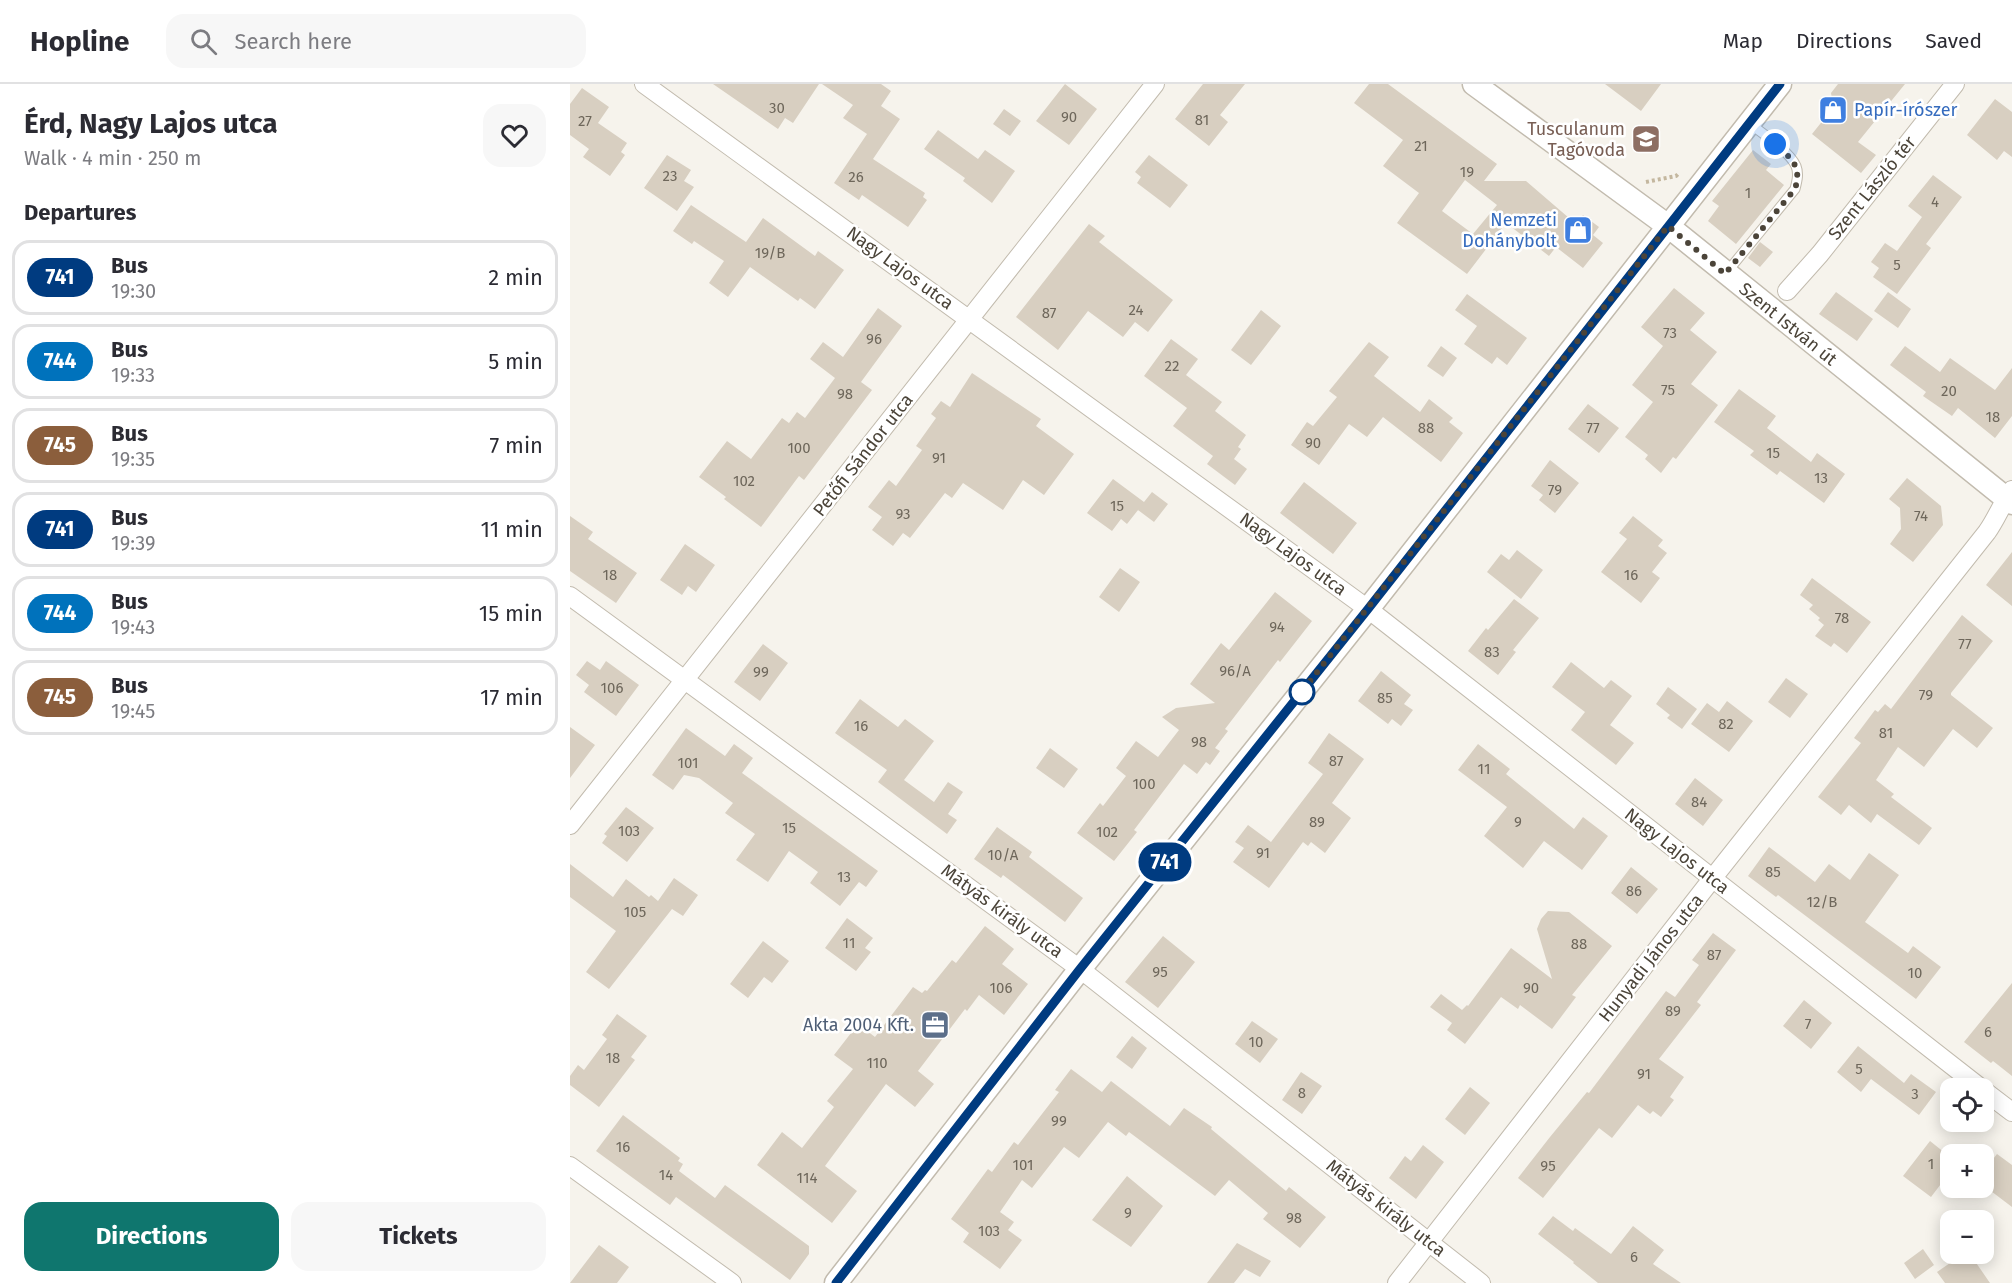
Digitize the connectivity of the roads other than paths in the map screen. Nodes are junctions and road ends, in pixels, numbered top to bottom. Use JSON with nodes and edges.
{"nodes":[{"id":1,"x":644,"y":84,"type":"edge"},
{"id":2,"x":1155,"y":84,"type":"edge"},
{"id":3,"x":1474,"y":84,"type":"edge"},
{"id":4,"x":1780,"y":84,"type":"edge"},
{"id":5,"x":1955,"y":84,"type":"edge"},
{"id":6,"x":1749,"y":123,"type":"junction"},
{"id":7,"x":1668,"y":226,"type":"junction"},
{"id":8,"x":1725,"y":274,"type":"junction"},
{"id":9,"x":1787,"y":291,"type":"dead end"},
{"id":10,"x":970,"y":319,"type":"junction"},
{"id":11,"x":2010,"y":497,"type":"edge"},
{"id":12,"x":570,"y":596,"type":"edge"},
{"id":13,"x":1368,"y":609,"type":"junction"},
{"id":14,"x":685,"y":680,"type":"junction"},
{"id":15,"x":570,"y":825,"type":"edge"},
{"id":16,"x":1712,"y":879,"type":"junction"},
{"id":17,"x":1080,"y":969,"type":"junction"},
{"id":18,"x":1969,"y":1078,"type":"edge"},
{"id":19,"x":1994,"y":1098,"type":"edge"},
{"id":20,"x":2012,"y":1112,"type":"edge"},
{"id":21,"x":570,"y":1166,"type":"edge"},
{"id":22,"x":1430,"y":1242,"type":"junction"},
{"id":23,"x":732,"y":1283,"type":"edge"},
{"id":24,"x":836,"y":1283,"type":"edge"},
{"id":25,"x":1397,"y":1283,"type":"edge"},
{"id":26,"x":1481,"y":1283,"type":"edge"}],
"edges":[{"from":1,"to":10,"type":"street","name":"Nagy Lajos utca"},
{"from":2,"to":10,"type":"street","name":"Petőfi Sándor utca"},
{"from":3,"to":7,"type":"street","name":"Szent István út"},
{"from":4,"to":6,"type":"street"},
{"from":5,"to":9,"type":"street","name":"Szent László tér"},
{"from":6,"to":7,"type":"street"},
{"from":6,"to":8,"type":"lane"},
{"from":7,"to":8,"type":"street","name":"Szent István út"},
{"from":7,"to":13,"type":"street"},
{"from":8,"to":11,"type":"street","name":"Szent István út"},
{"from":10,"to":13,"type":"street","name":"Nagy Lajos utca"},
{"from":10,"to":14,"type":"street","name":"Petőfi Sándor utca"},
{"from":11,"to":16,"type":"street","name":"Hunyadi János utca"},
{"from":12,"to":14,"type":"street","name":"Mátyás király utca"},
{"from":13,"to":16,"type":"street","name":"Nagy Lajos utca"},
{"from":13,"to":17,"type":"street"},
{"from":14,"to":15,"type":"street","name":"Petőfi Sándor utca"},
{"from":14,"to":17,"type":"street","name":"Mátyás király utca"},
{"from":16,"to":18,"type":"street","name":"Nagy Lajos utca"},
{"from":16,"to":22,"type":"street","name":"Hunyadi János utca"},
{"from":17,"to":22,"type":"street","name":"Mátyás király utca"},
{"from":17,"to":24,"type":"street"},
{"from":19,"to":20,"type":"street","name":"Nagy Lajos utca"},
{"from":21,"to":23,"type":"street"},
{"from":22,"to":25,"type":"street","name":"Hunyadi János utca"},
{"from":22,"to":26,"type":"street","name":"Mátyás király utca"}]}
